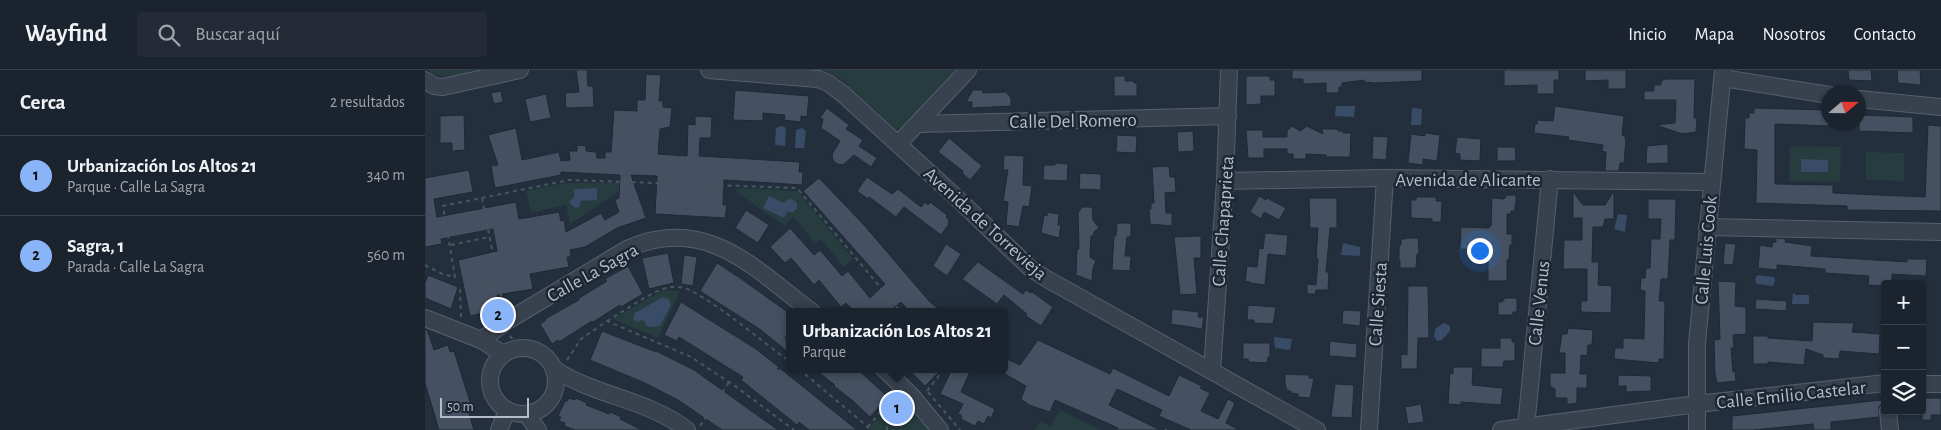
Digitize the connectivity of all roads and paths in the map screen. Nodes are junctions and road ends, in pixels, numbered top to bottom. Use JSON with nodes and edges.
{"nodes":[{"id":1,"x":521,"y":70,"type":"edge"},
{"id":2,"x":709,"y":70,"type":"edge"},
{"id":3,"x":968,"y":70,"type":"edge"},
{"id":4,"x":1229,"y":70,"type":"edge"},
{"id":5,"x":1723,"y":74,"type":"edge"},
{"id":6,"x":425,"y":80,"type":"edge"},
{"id":7,"x":1821,"y":93,"type":"edge"},
{"id":8,"x":1866,"y":100,"type":"edge"},
{"id":9,"x":1941,"y":107,"type":"edge"},
{"id":10,"x":1228,"y":116,"type":"junction"},
{"id":11,"x":917,"y":124,"type":"junction"},
{"id":12,"x":898,"y":144,"type":"junction"},
{"id":13,"x":1385,"y":178,"type":"junction"},
{"id":14,"x":1550,"y":179,"type":"junction"},
{"id":15,"x":1225,"y":181,"type":"junction"},
{"id":16,"x":1711,"y":182,"type":"junction"},
{"id":17,"x":482,"y":198,"type":"junction"},
{"id":18,"x":1707,"y":227,"type":"junction"},
{"id":19,"x":1941,"y":232,"type":"edge"},
{"id":20,"x":490,"y":237,"type":"junction"},
{"id":21,"x":450,"y":245,"type":"junction"},
{"id":22,"x":425,"y":265,"type":"edge"},
{"id":23,"x":500,"y":280,"type":"junction"},
{"id":24,"x":807,"y":308,"type":"edge"},
{"id":25,"x":898,"y":308,"type":"edge"},
{"id":26,"x":425,"y":318,"type":"edge"},
{"id":27,"x":461,"y":320,"type":"dead end"},
{"id":28,"x":509,"y":320,"type":"junction"},
{"id":29,"x":607,"y":321,"type":"junction"},
{"id":30,"x":481,"y":340,"type":"junction"},
{"id":31,"x":503,"y":354,"type":"junction"},
{"id":32,"x":786,"y":359,"type":"edge"},
{"id":33,"x":559,"y":363,"type":"junction"},
{"id":34,"x":1212,"y":371,"type":"junction"},
{"id":35,"x":804,"y":373,"type":"edge"},
{"id":36,"x":888,"y":373,"type":"edge"},
{"id":37,"x":941,"y":373,"type":"edge"},
{"id":38,"x":729,"y":382,"type":"junction"},
{"id":39,"x":1881,"y":383,"type":"edge"},
{"id":40,"x":1926,"y":384,"type":"edge"},
{"id":41,"x":1941,"y":384,"type":"edge"},
{"id":42,"x":927,"y":390,"type":"junction"},
{"id":43,"x":923,"y":396,"type":"dead end"},
{"id":44,"x":1697,"y":404,"type":"junction"},
{"id":45,"x":507,"y":411,"type":"junction"},
{"id":46,"x":527,"y":415,"type":"junction"},
{"id":47,"x":1888,"y":415,"type":"edge"},
{"id":48,"x":1526,"y":427,"type":"junction"},
{"id":49,"x":867,"y":429,"type":"edge"},
{"id":50,"x":499,"y":430,"type":"edge"},
{"id":51,"x":538,"y":430,"type":"edge"},
{"id":52,"x":687,"y":430,"type":"edge"},
{"id":53,"x":706,"y":430,"type":"edge"},
{"id":54,"x":794,"y":430,"type":"edge"},
{"id":55,"x":887,"y":430,"type":"edge"},
{"id":56,"x":940,"y":430,"type":"edge"},
{"id":57,"x":960,"y":430,"type":"edge"},
{"id":58,"x":1317,"y":430,"type":"edge"},
{"id":59,"x":1369,"y":430,"type":"edge"},
{"id":60,"x":1501,"y":430,"type":"edge"},
{"id":61,"x":1697,"y":430,"type":"edge"},
{"id":62,"x":1890,"y":430,"type":"edge"}],
"edges":[{"from":1,"to":6,"type":"street"},
{"from":2,"to":12,"type":"street","name":"Avenida de Torrevieja"},
{"from":3,"to":11,"type":"street"},
{"from":4,"to":10,"type":"street","name":"Calle Chapaprieta"},
{"from":5,"to":7,"type":"street"},
{"from":5,"to":16,"type":"street","name":"Calle Luis Cook"},
{"from":8,"to":9,"type":"street"},
{"from":10,"to":11,"type":"street","name":"Calle Del Romero"},
{"from":10,"to":15,"type":"street","name":"Calle Chapaprieta"},
{"from":11,"to":12,"type":"street"},
{"from":12,"to":34,"type":"street","name":"Avenida de Torrevieja"},
{"from":13,"to":14,"type":"street","name":"Avenida de Alicante"},
{"from":13,"to":15,"type":"street","name":"Avenida de Alicante"},
{"from":13,"to":59,"type":"street","name":"Calle Siesta"},
{"from":14,"to":16,"type":"street","name":"Avenida de Alicante"},
{"from":14,"to":48,"type":"street","name":"Calle Venus"},
{"from":15,"to":34,"type":"street","name":"Calle Chapaprieta"},
{"from":16,"to":18,"type":"street","name":"Calle Luis Cook"},
{"from":17,"to":20,"type":"path"},
{"from":17,"to":21,"type":"path"},
{"from":17,"to":25,"type":"path"},
{"from":18,"to":19,"type":"street"},
{"from":18,"to":44,"type":"street","name":"Calle Luis Cook"},
{"from":20,"to":21,"type":"path"},
{"from":20,"to":23,"type":"path"},
{"from":21,"to":22,"type":"path"},
{"from":23,"to":27,"type":"path"},
{"from":23,"to":28,"type":"path"},
{"from":24,"to":28,"type":"street","name":"Calle La Sagra"},
{"from":26,"to":30,"type":"street"},
{"from":28,"to":30,"type":"street","name":"Calle La Sagra"},
{"from":28,"to":33,"type":"path"},
{"from":29,"to":32,"type":"path"},
{"from":29,"to":33,"type":"path"},
{"from":29,"to":38,"type":"path"},
{"from":30,"to":31,"type":"street"},
{"from":31,"to":33,"type":"street"},
{"from":31,"to":45,"type":"street"},
{"from":33,"to":46,"type":"street"},
{"from":33,"to":52,"type":"street"},
{"from":34,"to":58,"type":"street","name":"Avenida de Torrevieja"},
{"from":35,"to":49,"type":"path"},
{"from":36,"to":56,"type":"street"},
{"from":37,"to":42,"type":"path"},
{"from":38,"to":53,"type":"path"},
{"from":38,"to":54,"type":"path"},
{"from":39,"to":44,"type":"street","name":"Calle Emilio Castelar"},
{"from":40,"to":41,"type":"street"},
{"from":42,"to":43,"type":"path"},
{"from":42,"to":57,"type":"path"},
{"from":44,"to":48,"type":"street","name":"Calle Emilio Castelar"},
{"from":44,"to":61,"type":"street","name":"Calle Luis Cook"},
{"from":45,"to":46,"type":"street"},
{"from":45,"to":50,"type":"street"},
{"from":46,"to":51,"type":"street"},
{"from":47,"to":62,"type":"street"},
{"from":48,"to":60,"type":"street","name":"Calle Emilio Castelar"},
{"from":49,"to":55,"type":"path"}]}
